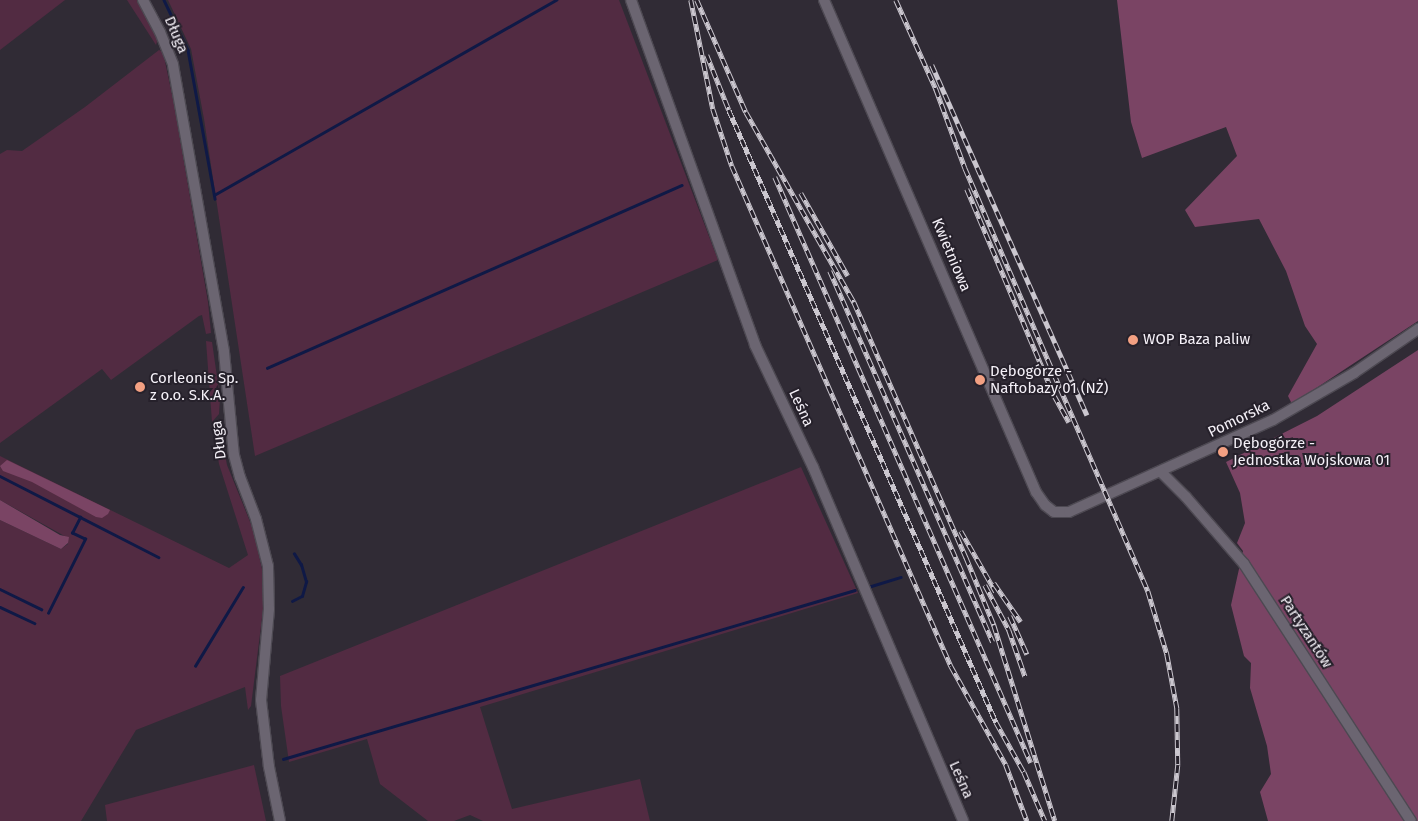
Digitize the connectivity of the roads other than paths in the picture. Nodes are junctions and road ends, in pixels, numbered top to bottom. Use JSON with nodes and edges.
{"nodes":[{"id":1,"x":143,"y":0,"type":"edge"},
{"id":2,"x":630,"y":0,"type":"edge"},
{"id":3,"x":824,"y":0,"type":"edge"},
{"id":4,"x":1418,"y":328,"type":"edge"},
{"id":5,"x":1161,"y":472,"type":"junction"},
{"id":6,"x":1060,"y":513,"type":"joint"},
{"id":7,"x":280,"y":821,"type":"edge"},
{"id":8,"x":963,"y":821,"type":"edge"},
{"id":9,"x":1410,"y":821,"type":"edge"}],
"edges":[{"from":1,"to":7,"type":"street","name":"Długa"},
{"from":2,"to":8,"type":"street","name":"Leśna"},
{"from":3,"to":6,"type":"street","name":"Kwietniowa"},
{"from":4,"to":5,"type":"street","name":"Pomorska"},
{"from":5,"to":6,"type":"street","name":"Pomorska"},
{"from":5,"to":9,"type":"street","name":"Partyzantów"}]}
